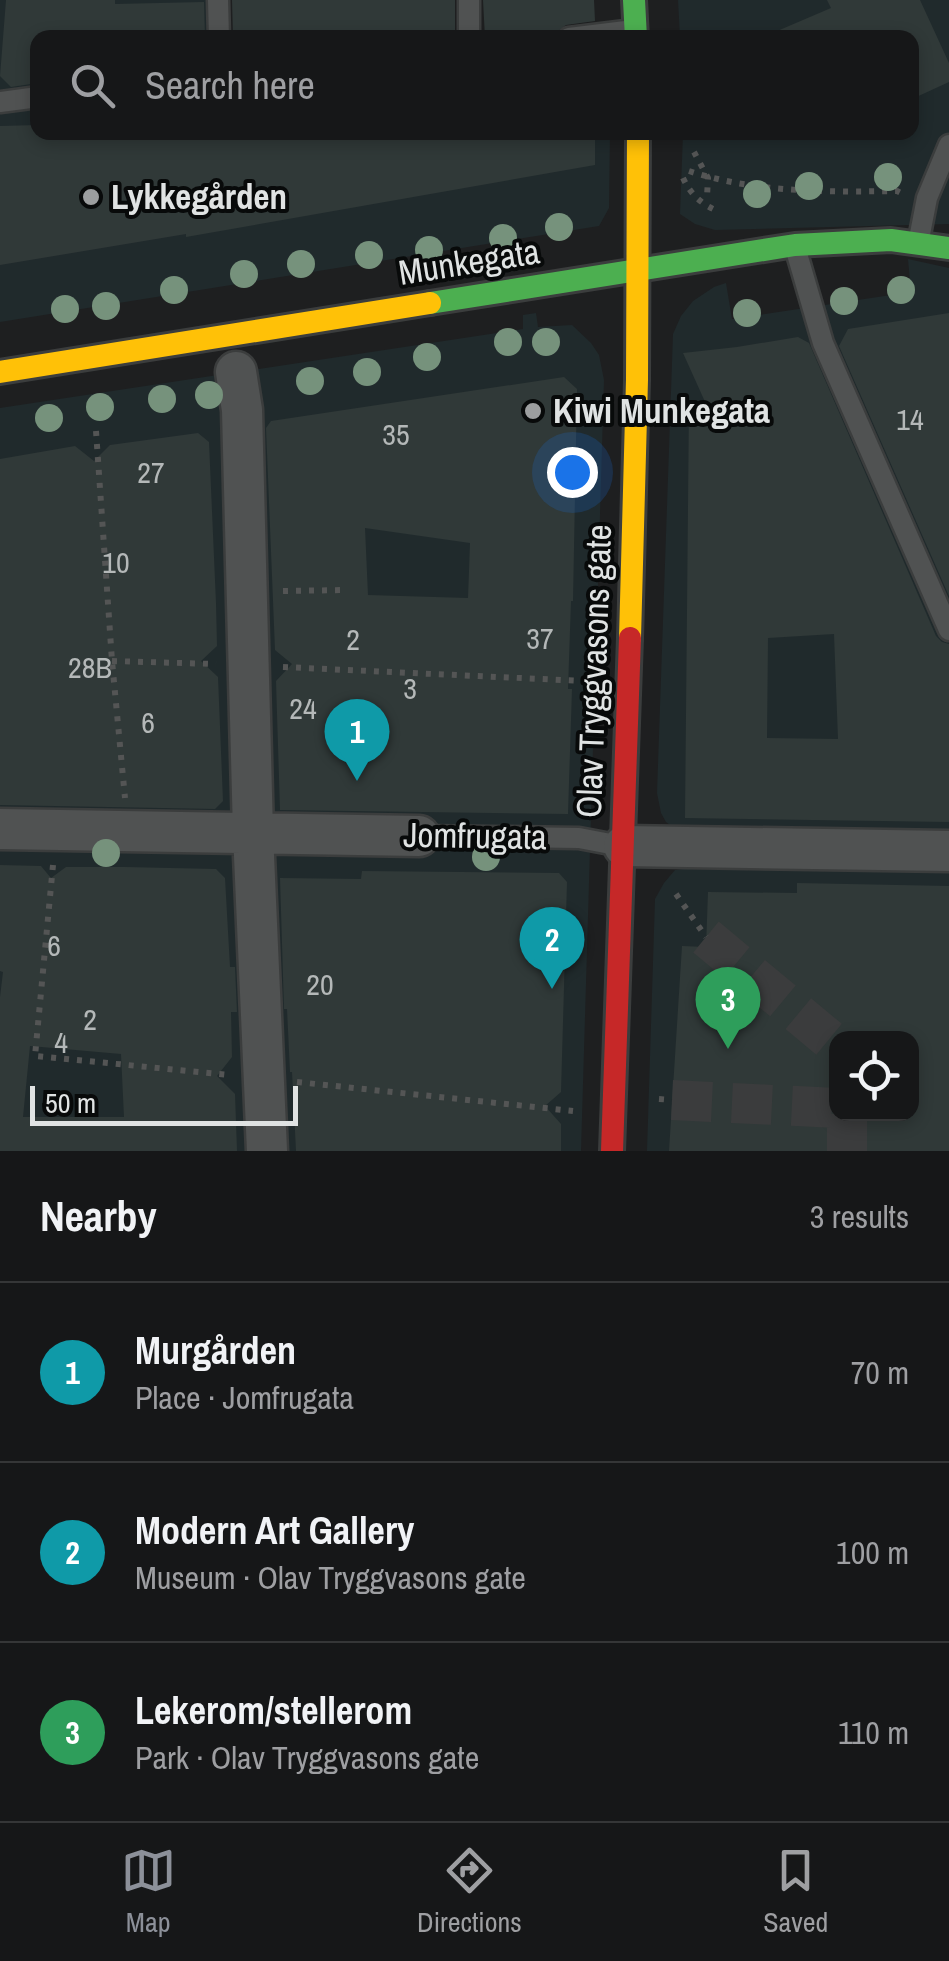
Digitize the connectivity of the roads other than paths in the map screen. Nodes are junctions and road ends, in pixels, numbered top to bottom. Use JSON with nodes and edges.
{"nodes":[{"id":1,"x":218,"y":0,"type":"edge"},
{"id":2,"x":469,"y":0,"type":"edge"},
{"id":3,"x":634,"y":0,"type":"edge"},
{"id":4,"x":218,"y":30,"type":"edge"},
{"id":5,"x":469,"y":30,"type":"edge"},
{"id":6,"x":636,"y":30,"type":"edge"},
{"id":7,"x":30,"y":99,"type":"edge"},
{"id":8,"x":0,"y":102,"type":"edge"},
{"id":9,"x":638,"y":140,"type":"edge"},
{"id":10,"x":949,"y":145,"type":"edge"},
{"id":11,"x":918,"y":241,"type":"junction"},
{"id":12,"x":795,"y":246,"type":"junction"},
{"id":13,"x":949,"y":248,"type":"edge"},
{"id":14,"x":638,"y":270,"type":"junction"},
{"id":15,"x":0,"y":372,"type":"edge"},
{"id":16,"x":236,"y":372,"type":"dead end"},
{"id":17,"x":949,"y":630,"type":"edge"},
{"id":18,"x":0,"y":829,"type":"edge"},
{"id":19,"x":253,"y":832,"type":"junction"},
{"id":20,"x":419,"y":836,"type":"joint"},
{"id":21,"x":624,"y":846,"type":"junction"},
{"id":22,"x":949,"y":852,"type":"edge"},
{"id":23,"x":267,"y":1151,"type":"edge"},
{"id":24,"x":612,"y":1151,"type":"edge"}],
"edges":[{"from":1,"to":4,"type":"lane"},
{"from":2,"to":5,"type":"lane"},
{"from":3,"to":6,"type":"main road"},
{"from":7,"to":8,"type":"lane"},
{"from":9,"to":14,"type":"main road","name":"Olav Tryggvasons gate"},
{"from":10,"to":11,"type":"lane"},
{"from":11,"to":12,"type":"main road","name":"Munkegata"},
{"from":11,"to":13,"type":"main road","name":"Munkegata"},
{"from":12,"to":14,"type":"main road","name":"Munkegata"},
{"from":12,"to":17,"type":"lane"},
{"from":14,"to":15,"type":"main road","name":"Munkegata"},
{"from":14,"to":21,"type":"main road","name":"Olav Tryggvasons gate"},
{"from":16,"to":19,"type":"street"},
{"from":18,"to":19,"type":"street","name":"Jomfrugata"},
{"from":19,"to":20,"type":"street","name":"Jomfrugata"},
{"from":19,"to":23,"type":"street"},
{"from":20,"to":21,"type":"lane","name":"Jomfrugata"},
{"from":21,"to":22,"type":"street","name":"Jomfrugata"},
{"from":21,"to":24,"type":"main road","name":"Olav Tryggvasons gate"}]}
